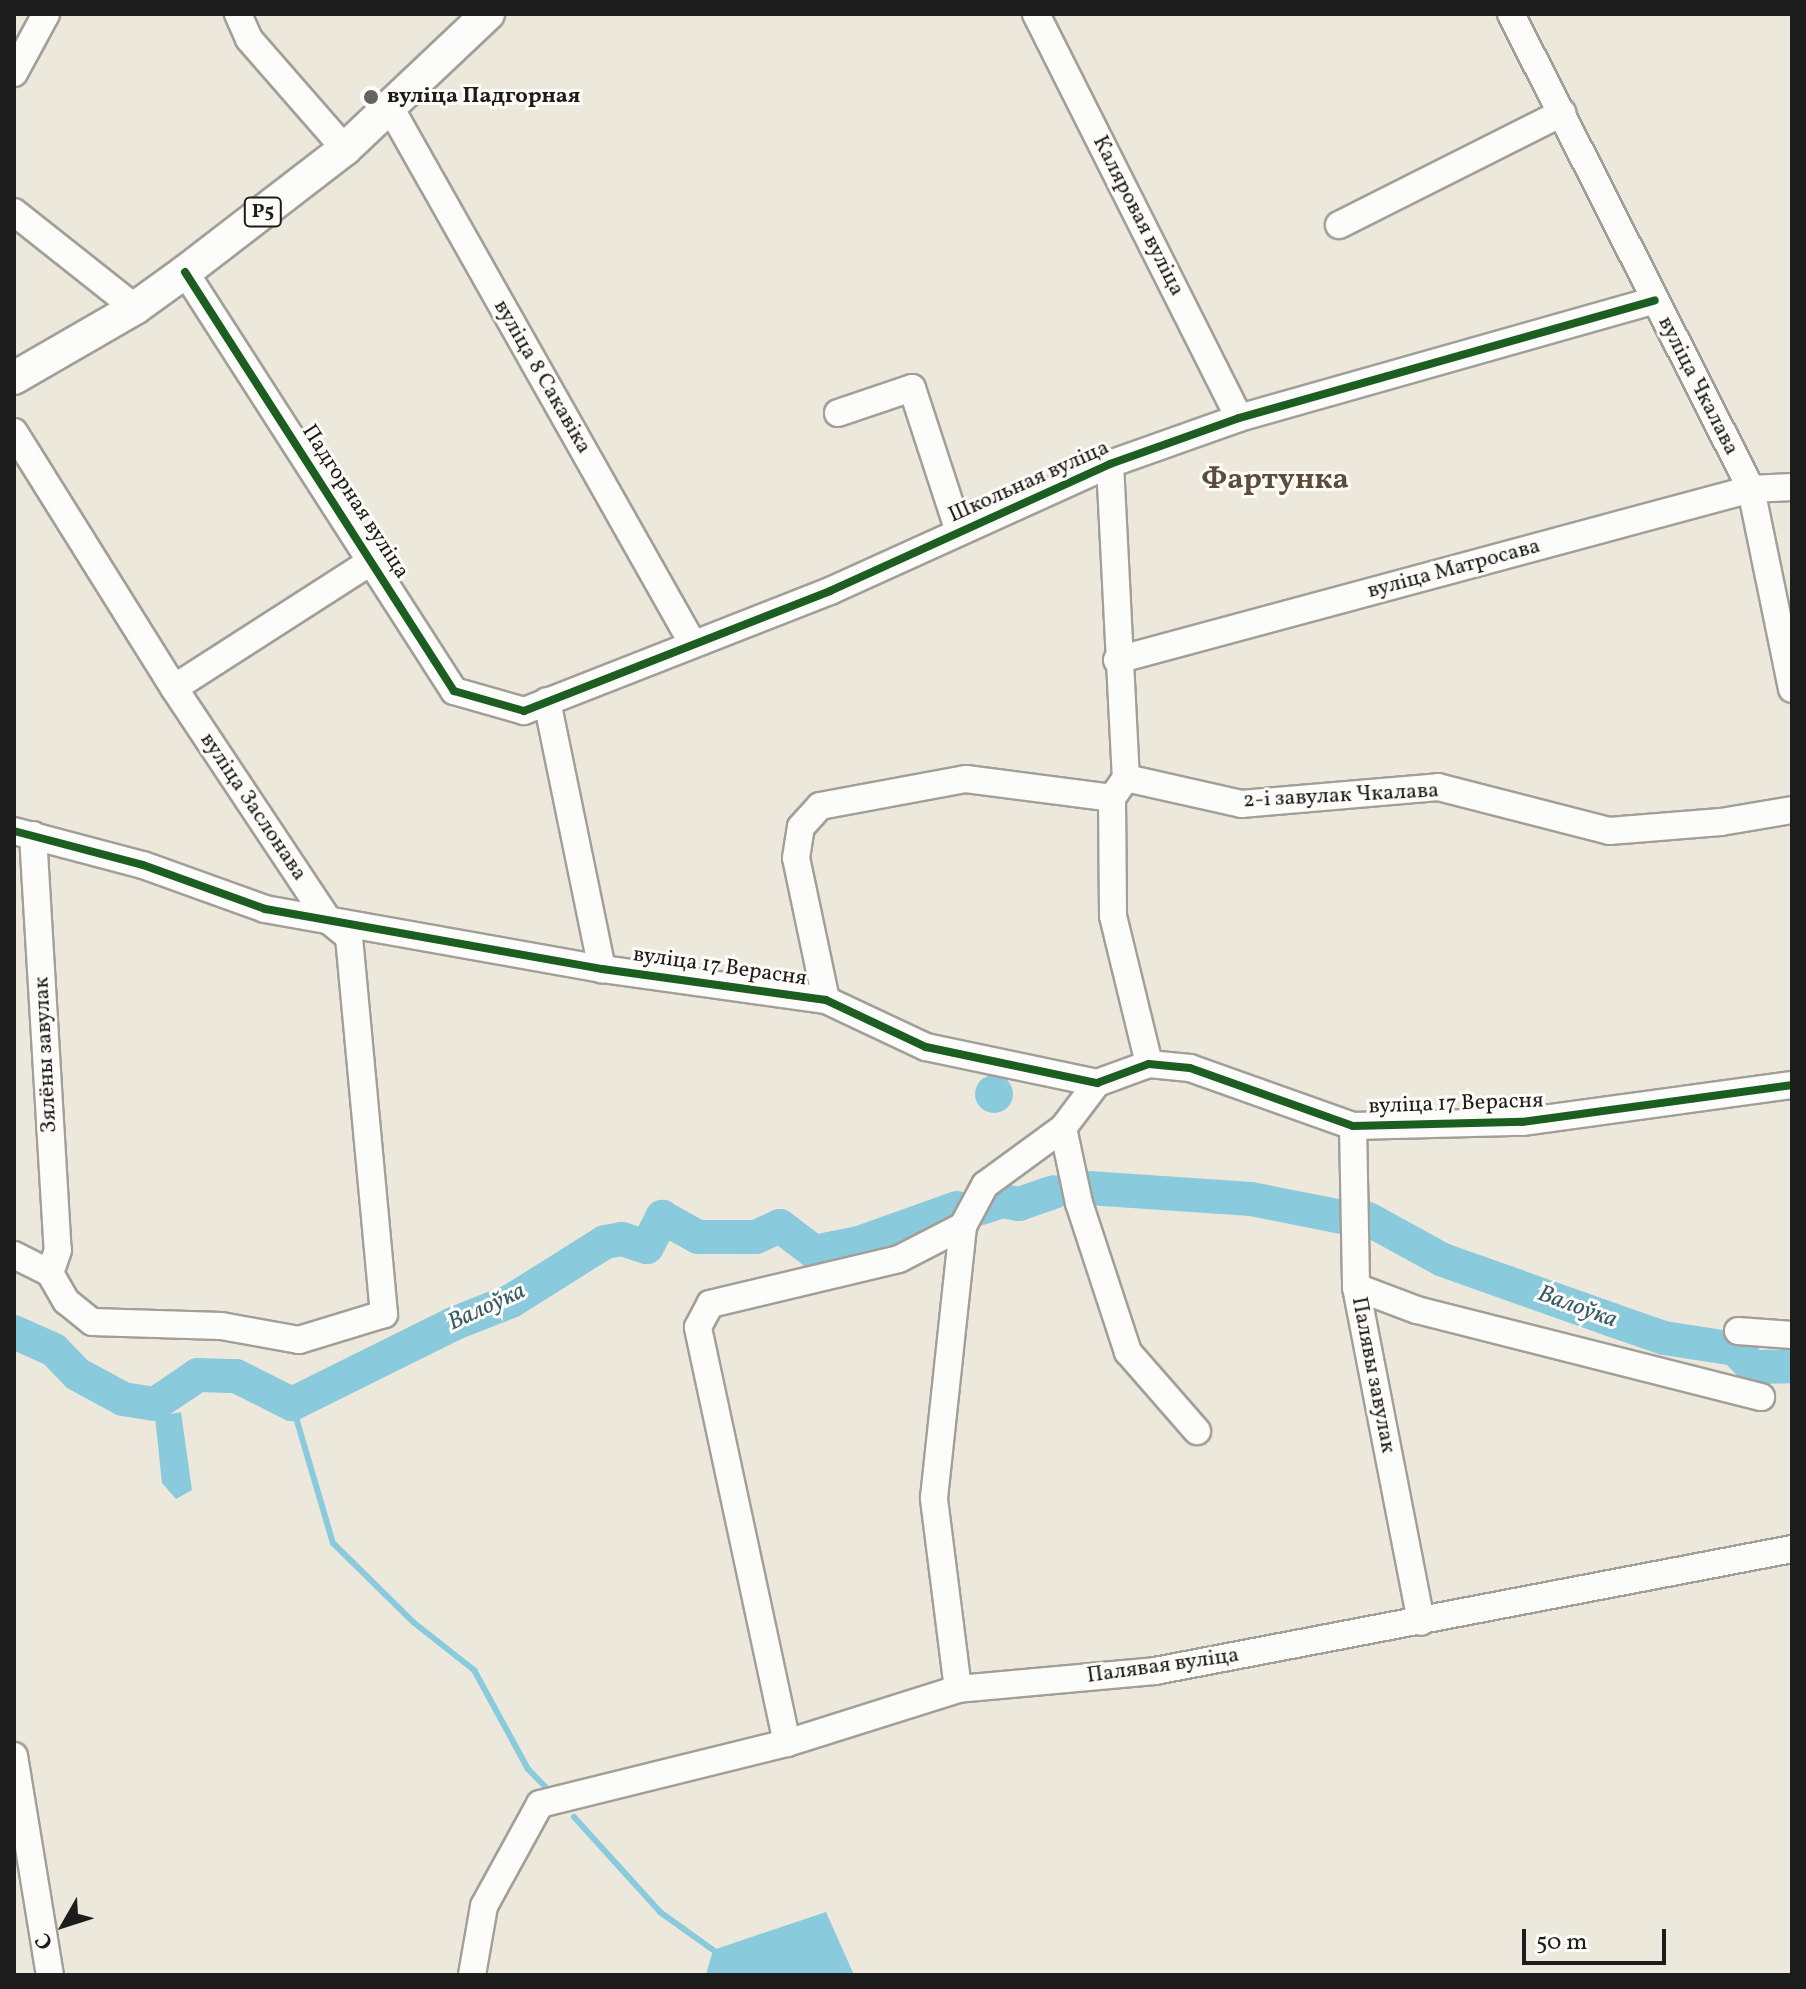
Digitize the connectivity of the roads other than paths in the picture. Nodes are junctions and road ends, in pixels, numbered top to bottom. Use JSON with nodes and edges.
{"nodes":[{"id":1,"x":46,"y":14,"type":"edge"},
{"id":2,"x":238,"y":14,"type":"edge"},
{"id":3,"x":488,"y":14,"type":"edge"},
{"id":4,"x":1036,"y":14,"type":"edge"},
{"id":5,"x":1511,"y":14,"type":"edge"},
{"id":6,"x":14,"y":73,"type":"edge"},
{"id":7,"x":391,"y":109,"type":"junction"},
{"id":8,"x":1562,"y":113,"type":"junction"},
{"id":9,"x":345,"y":149,"type":"junction"},
{"id":10,"x":14,"y":212,"type":"edge"},
{"id":11,"x":1339,"y":225,"type":"dead end"},
{"id":12,"x":185,"y":272,"type":"junction"},
{"id":13,"x":1655,"y":300,"type":"junction"},
{"id":14,"x":135,"y":308,"type":"junction"},
{"id":15,"x":14,"y":378,"type":"edge"},
{"id":16,"x":838,"y":413,"type":"dead end"},
{"id":17,"x":1239,"y":418,"type":"junction"},
{"id":18,"x":14,"y":432,"type":"edge"},
{"id":19,"x":1110,"y":464,"type":"junction"},
{"id":20,"x":1792,"y":487,"type":"edge"},
{"id":21,"x":1751,"y":489,"type":"junction"},
{"id":22,"x":959,"y":532,"type":"junction"},
{"id":23,"x":372,"y":561,"type":"junction"},
{"id":24,"x":693,"y":644,"type":"junction"},
{"id":25,"x":1117,"y":660,"type":"junction"},
{"id":26,"x":174,"y":688,"type":"junction"},
{"id":27,"x":1792,"y":689,"type":"edge"},
{"id":28,"x":536,"y":706,"type":"junction"},
{"id":29,"x":1119,"y":788,"type":"junction"},
{"id":30,"x":1792,"y":810,"type":"edge"},
{"id":31,"x":23,"y":833,"type":"edge"},
{"id":32,"x":328,"y":920,"type":"junction"},
{"id":33,"x":602,"y":969,"type":"junction"},
{"id":34,"x":826,"y":1000,"type":"junction"},
{"id":35,"x":1149,"y":1064,"type":"junction"},
{"id":36,"x":1097,"y":1083,"type":"junction"},
{"id":37,"x":1792,"y":1085,"type":"edge"},
{"id":38,"x":1353,"y":1126,"type":"junction"},
{"id":39,"x":1063,"y":1128,"type":"junction"},
{"id":40,"x":963,"y":1226,"type":"junction"},
{"id":41,"x":14,"y":1255,"type":"edge"},
{"id":42,"x":50,"y":1273,"type":"junction"},
{"id":43,"x":1356,"y":1287,"type":"junction"},
{"id":44,"x":1738,"y":1331,"type":"dead end"},
{"id":45,"x":1792,"y":1335,"type":"edge"},
{"id":46,"x":1761,"y":1397,"type":"dead end"},
{"id":47,"x":1197,"y":1431,"type":"dead end"},
{"id":48,"x":1792,"y":1549,"type":"edge"},
{"id":49,"x":1421,"y":1622,"type":"junction"},
{"id":50,"x":958,"y":1689,"type":"junction"},
{"id":51,"x":787,"y":1743,"type":"junction"},
{"id":52,"x":14,"y":1756,"type":"edge"},
{"id":53,"x":50,"y":1975,"type":"edge"},
{"id":54,"x":472,"y":1975,"type":"edge"}],
"edges":[{"from":1,"to":6,"type":"street"},
{"from":2,"to":9,"type":"street"},
{"from":3,"to":7,"type":"main road","number":"Р5"},
{"from":4,"to":17,"type":"street","name":"Каляровая вуліца"},
{"from":5,"to":8,"type":"street","name":"вуліца Чкалава"},
{"from":7,"to":9,"type":"main road","number":"Р5"},
{"from":7,"to":24,"type":"street","name":"вуліца 8 Сакавіка"},
{"from":8,"to":11,"type":"street"},
{"from":8,"to":13,"type":"street","name":"вуліца Чкалава"},
{"from":9,"to":12,"type":"main road","number":"Р5"},
{"from":10,"to":14,"type":"street"},
{"from":12,"to":14,"type":"main road","number":"Р5"},
{"from":12,"to":23,"type":"street","name":"Падгорная вуліца"},
{"from":13,"to":17,"type":"street","name":"Школьная вуліца"},
{"from":13,"to":21,"type":"street","name":"вуліца Чкалава"},
{"from":14,"to":15,"type":"main road","number":"Р5"},
{"from":16,"to":22,"type":"street"},
{"from":17,"to":19,"type":"street","name":"Школьная вуліца"},
{"from":18,"to":26,"type":"street","name":"вуліца Заслонава"},
{"from":19,"to":22,"type":"street","name":"Школьная вуліца"},
{"from":19,"to":25,"type":"street"},
{"from":20,"to":21,"type":"street","name":"вуліца Матросава"},
{"from":21,"to":25,"type":"street","name":"вуліца Матросава"},
{"from":21,"to":27,"type":"street","name":"вуліца Чкалава"},
{"from":22,"to":24,"type":"street","name":"Школьная вуліца"},
{"from":23,"to":26,"type":"street"},
{"from":23,"to":28,"type":"street","name":"Падгорная вуліца"},
{"from":24,"to":28,"type":"street","name":"Школьная вуліца"},
{"from":25,"to":29,"type":"street"},
{"from":26,"to":32,"type":"street","name":"вуліца Заслонава"},
{"from":28,"to":33,"type":"street"},
{"from":29,"to":30,"type":"street","name":"2-і завулак Чкалава"},
{"from":29,"to":34,"type":"street","name":"2-і завулак Чкалава"},
{"from":29,"to":35,"type":"street"},
{"from":31,"to":32,"type":"street","name":"вуліца 17 Верасня"},
{"from":31,"to":42,"type":"street","name":"Зялёны завулак"},
{"from":32,"to":33,"type":"street","name":"вуліца 17 Верасня"},
{"from":32,"to":42,"type":"street","name":"вуліца Заслонава"},
{"from":33,"to":34,"type":"street","name":"вуліца 17 Верасня"},
{"from":34,"to":36,"type":"street","name":"вуліца 17 Верасня"},
{"from":35,"to":36,"type":"street","name":"вуліца 17 Верасня"},
{"from":35,"to":38,"type":"street","name":"вуліца 17 Верасня"},
{"from":36,"to":39,"type":"street"},
{"from":37,"to":38,"type":"street","name":"вуліца 17 Верасня"},
{"from":38,"to":43,"type":"street","name":"Палявы завулак"},
{"from":39,"to":40,"type":"street"},
{"from":39,"to":47,"type":"street"},
{"from":40,"to":50,"type":"street"},
{"from":40,"to":51,"type":"street"},
{"from":41,"to":42,"type":"street"},
{"from":43,"to":46,"type":"street"},
{"from":43,"to":49,"type":"street","name":"Палявы завулак"},
{"from":44,"to":45,"type":"street"},
{"from":48,"to":49,"type":"street","name":"Палявая вуліца"},
{"from":49,"to":50,"type":"street","name":"Палявая вуліца"},
{"from":50,"to":51,"type":"street","name":"Палявая вуліца"},
{"from":51,"to":54,"type":"street","name":"Палявая вуліца"},
{"from":52,"to":53,"type":"street"}]}
